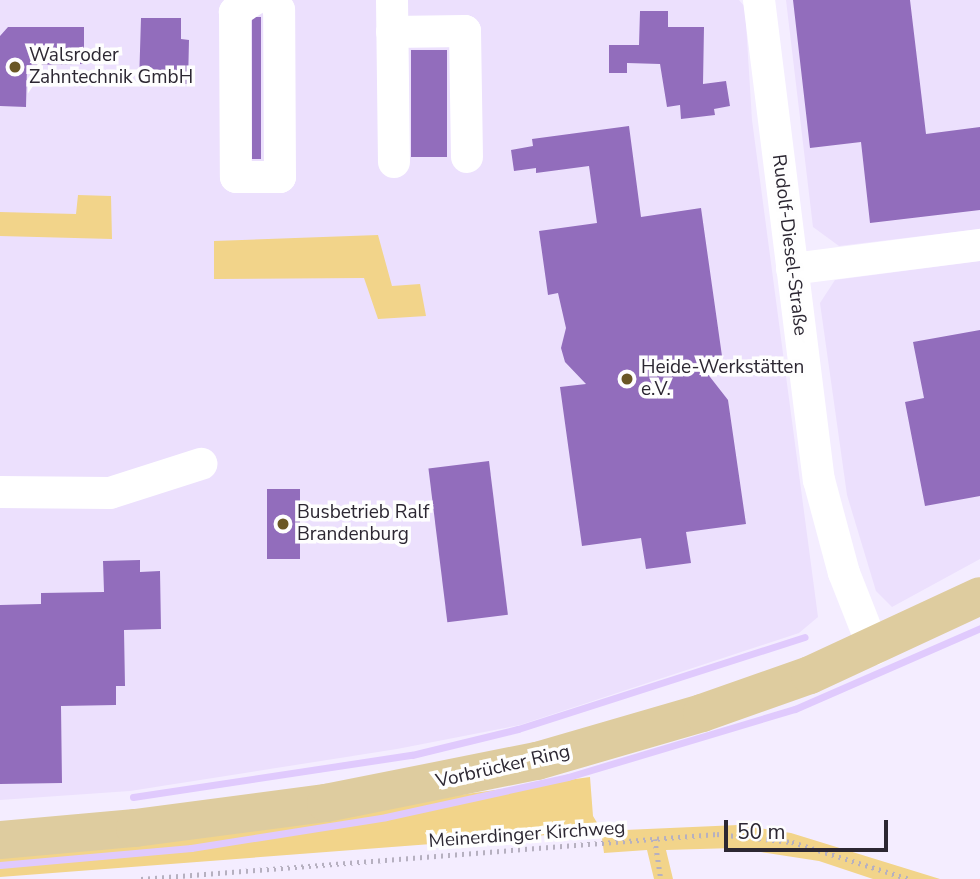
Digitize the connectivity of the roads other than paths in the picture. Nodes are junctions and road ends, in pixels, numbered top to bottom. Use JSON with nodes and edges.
{"nodes":[{"id":1,"x":253,"y":0,"type":"edge"},
{"id":2,"x":274,"y":0,"type":"edge"},
{"id":3,"x":392,"y":0,"type":"edge"},
{"id":4,"x":759,"y":0,"type":"edge"},
{"id":5,"x":392,"y":32,"type":"junction"},
{"id":6,"x":467,"y":157,"type":"dead end"},
{"id":7,"x":394,"y":162,"type":"dead end"},
{"id":8,"x":980,"y":245,"type":"edge"},
{"id":9,"x":792,"y":269,"type":"junction"},
{"id":10,"x":201,"y":464,"type":"dead end"},
{"id":11,"x":0,"y":492,"type":"edge"},
{"id":12,"x":980,"y":596,"type":"edge"},
{"id":13,"x":874,"y":649,"type":"junction"},
{"id":14,"x":0,"y":840,"type":"edge"}],
"edges":[{"from":1,"to":2,"type":"street"},
{"from":3,"to":5,"type":"street"},
{"from":4,"to":9,"type":"street","name":"Rudolf-Diesel-Straße"},
{"from":5,"to":6,"type":"street"},
{"from":5,"to":7,"type":"street"},
{"from":8,"to":9,"type":"street"},
{"from":9,"to":13,"type":"street","name":"Rudolf-Diesel-Straße"},
{"from":10,"to":11,"type":"street"},
{"from":12,"to":13,"type":"main road","name":"Vorbrücker Ring"},
{"from":13,"to":14,"type":"main road","name":"Vorbrücker Ring"}]}
